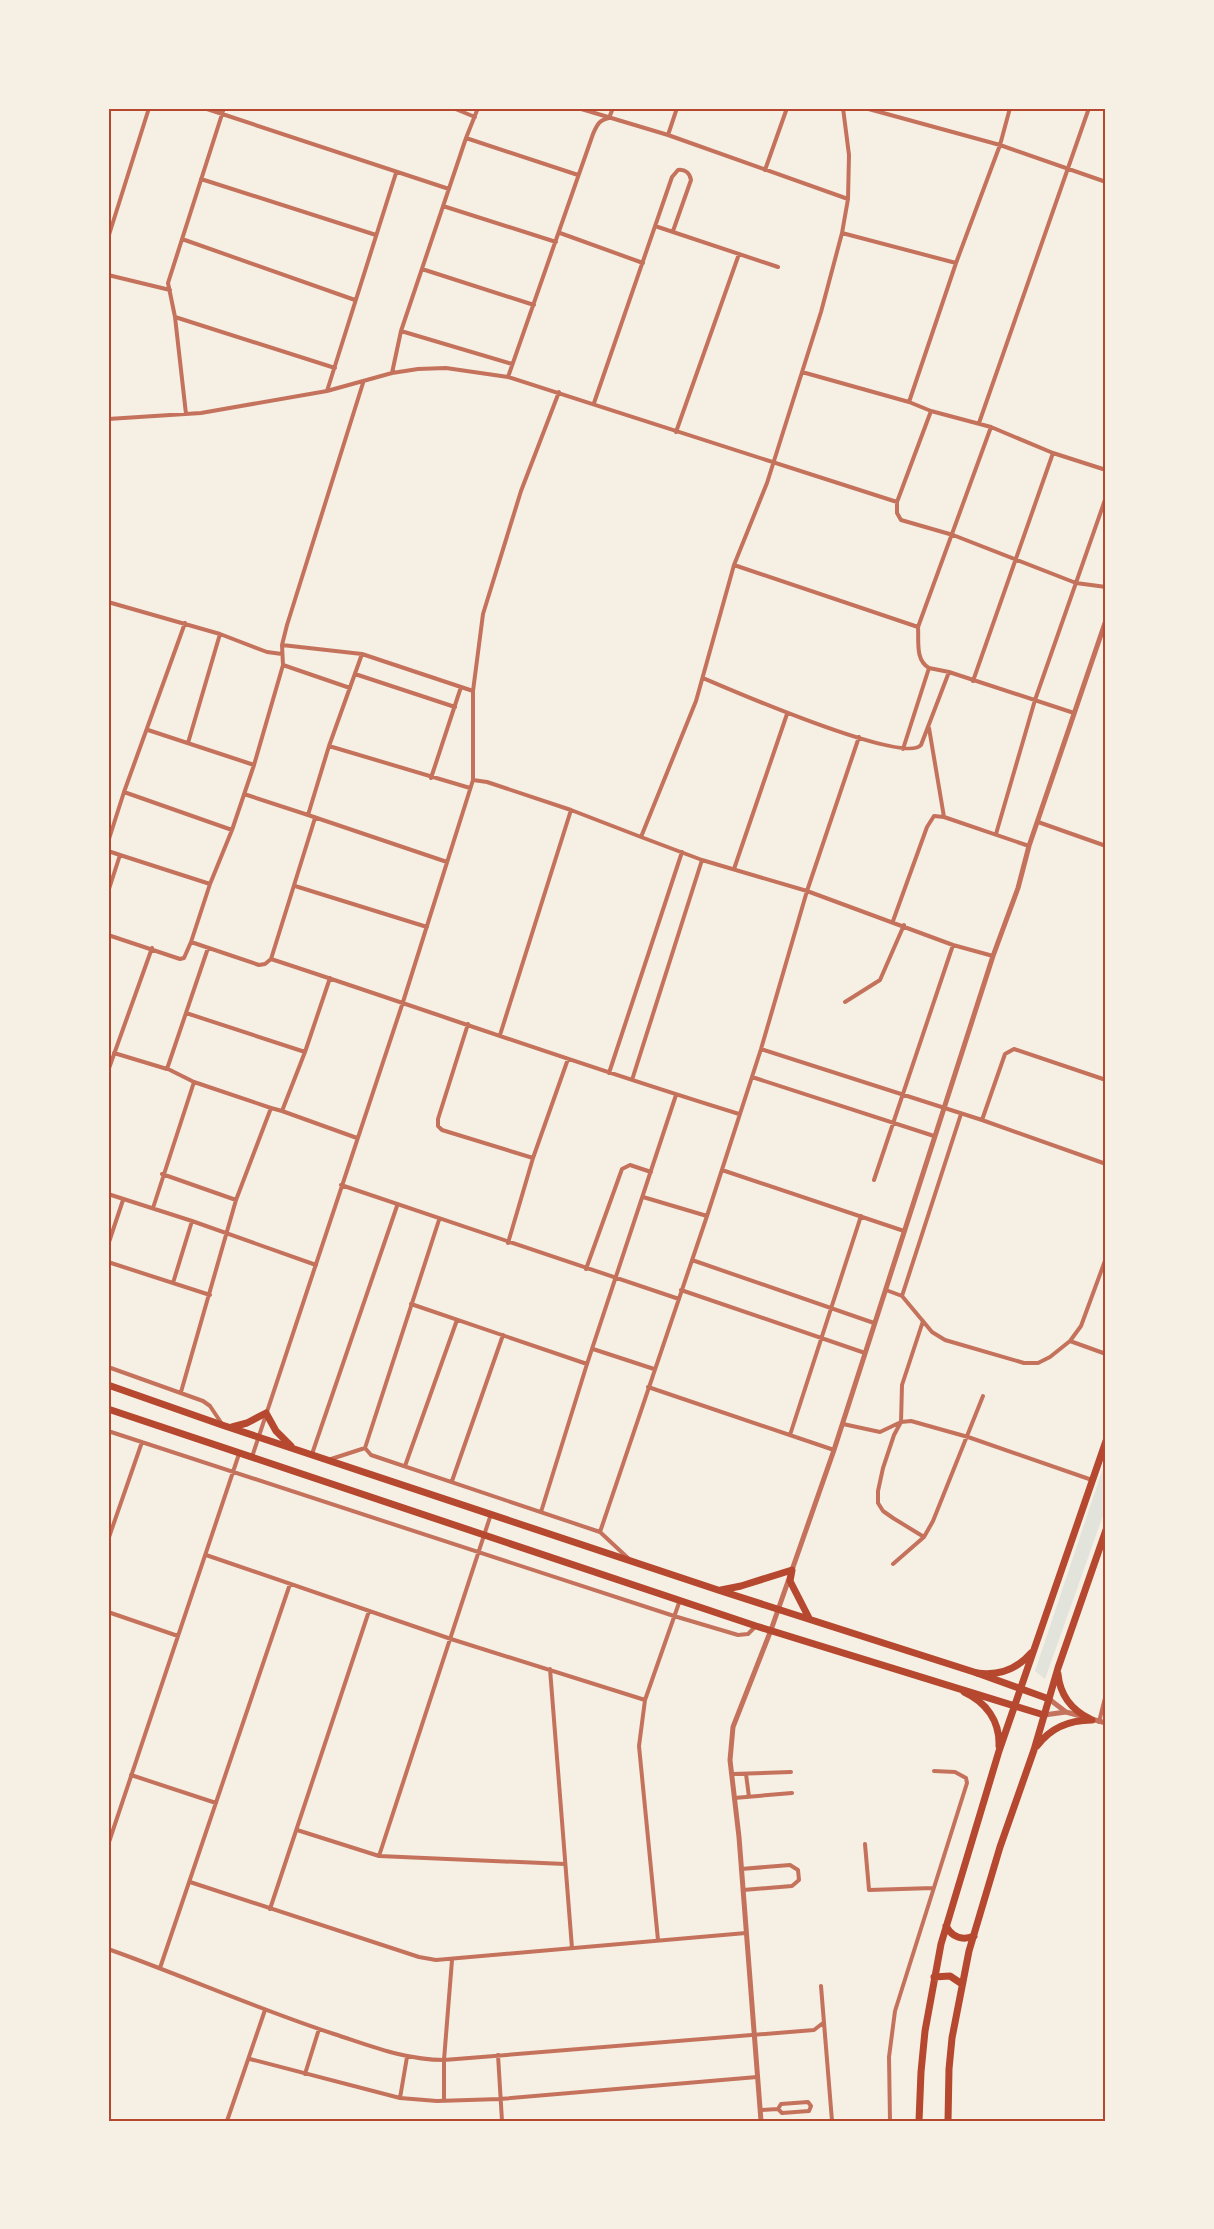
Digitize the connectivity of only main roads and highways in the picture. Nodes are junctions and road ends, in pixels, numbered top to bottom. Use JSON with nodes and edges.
{"nodes":[{"id":1,"x":108,"y":1384,"type":"edge"},
{"id":2,"x":108,"y":1409,"type":"edge"},
{"id":3,"x":226,"y":1426,"type":"junction"},
{"id":4,"x":1106,"y":1441,"type":"edge"},
{"id":5,"x":294,"y":1449,"type":"junction"},
{"id":6,"x":1106,"y":1530,"type":"edge"},
{"id":7,"x":1102,"y":1554,"type":"edge"},
{"id":8,"x":718,"y":1590,"type":"junction"},
{"id":9,"x":809,"y":1619,"type":"junction"},
{"id":10,"x":1035,"y":1648,"type":"junction"},
{"id":11,"x":1058,"y":1668,"type":"junction"},
{"id":12,"x":976,"y":1673,"type":"junction"},
{"id":13,"x":1021,"y":1689,"type":"junction"},
{"id":14,"x":964,"y":1692,"type":"junction"},
{"id":15,"x":1049,"y":1699,"type":"junction"},
{"id":16,"x":1015,"y":1707,"type":"junction"},
{"id":17,"x":1044,"y":1715,"type":"junction"},
{"id":18,"x":1034,"y":1750,"type":"junction"},
{"id":19,"x":999,"y":1751,"type":"junction"},
{"id":20,"x":946,"y":1926,"type":"junction"},
{"id":21,"x":974,"y":1936,"type":"junction"},
{"id":22,"x":934,"y":1977,"type":"junction"},
{"id":23,"x":962,"y":1984,"type":"junction"},
{"id":24,"x":919,"y":2121,"type":"edge"},
{"id":25,"x":948,"y":2121,"type":"edge"}],
"edges":[{"from":1,"to":3,"type":"main road"},
{"from":2,"to":14,"type":"main road"},
{"from":3,"to":5,"type":"main road"},
{"from":3,"to":5,"type":"main road"},
{"from":4,"to":10,"type":"main road"},
{"from":5,"to":8,"type":"main road"},
{"from":6,"to":7,"type":"main road"},
{"from":7,"to":11,"type":"main road"},
{"from":8,"to":9,"type":"main road"},
{"from":8,"to":9,"type":"main road"},
{"from":9,"to":12,"type":"main road"},
{"from":10,"to":12,"type":"main road"},
{"from":10,"to":13,"type":"main road"},
{"from":11,"to":15,"type":"main road"},
{"from":11,"to":18,"type":"main road"},
{"from":12,"to":13,"type":"main road"},
{"from":13,"to":15,"type":"main road"},
{"from":13,"to":16,"type":"main road"},
{"from":14,"to":16,"type":"main road"},
{"from":14,"to":19,"type":"main road"},
{"from":15,"to":17,"type":"main road"},
{"from":16,"to":17,"type":"main road"},
{"from":16,"to":19,"type":"main road"},
{"from":17,"to":18,"type":"main road"},
{"from":18,"to":21,"type":"main road"},
{"from":19,"to":20,"type":"main road"},
{"from":20,"to":21,"type":"main road"},
{"from":20,"to":22,"type":"main road"},
{"from":21,"to":23,"type":"main road"},
{"from":22,"to":23,"type":"main road"},
{"from":22,"to":24,"type":"main road"},
{"from":23,"to":25,"type":"main road"}]}
